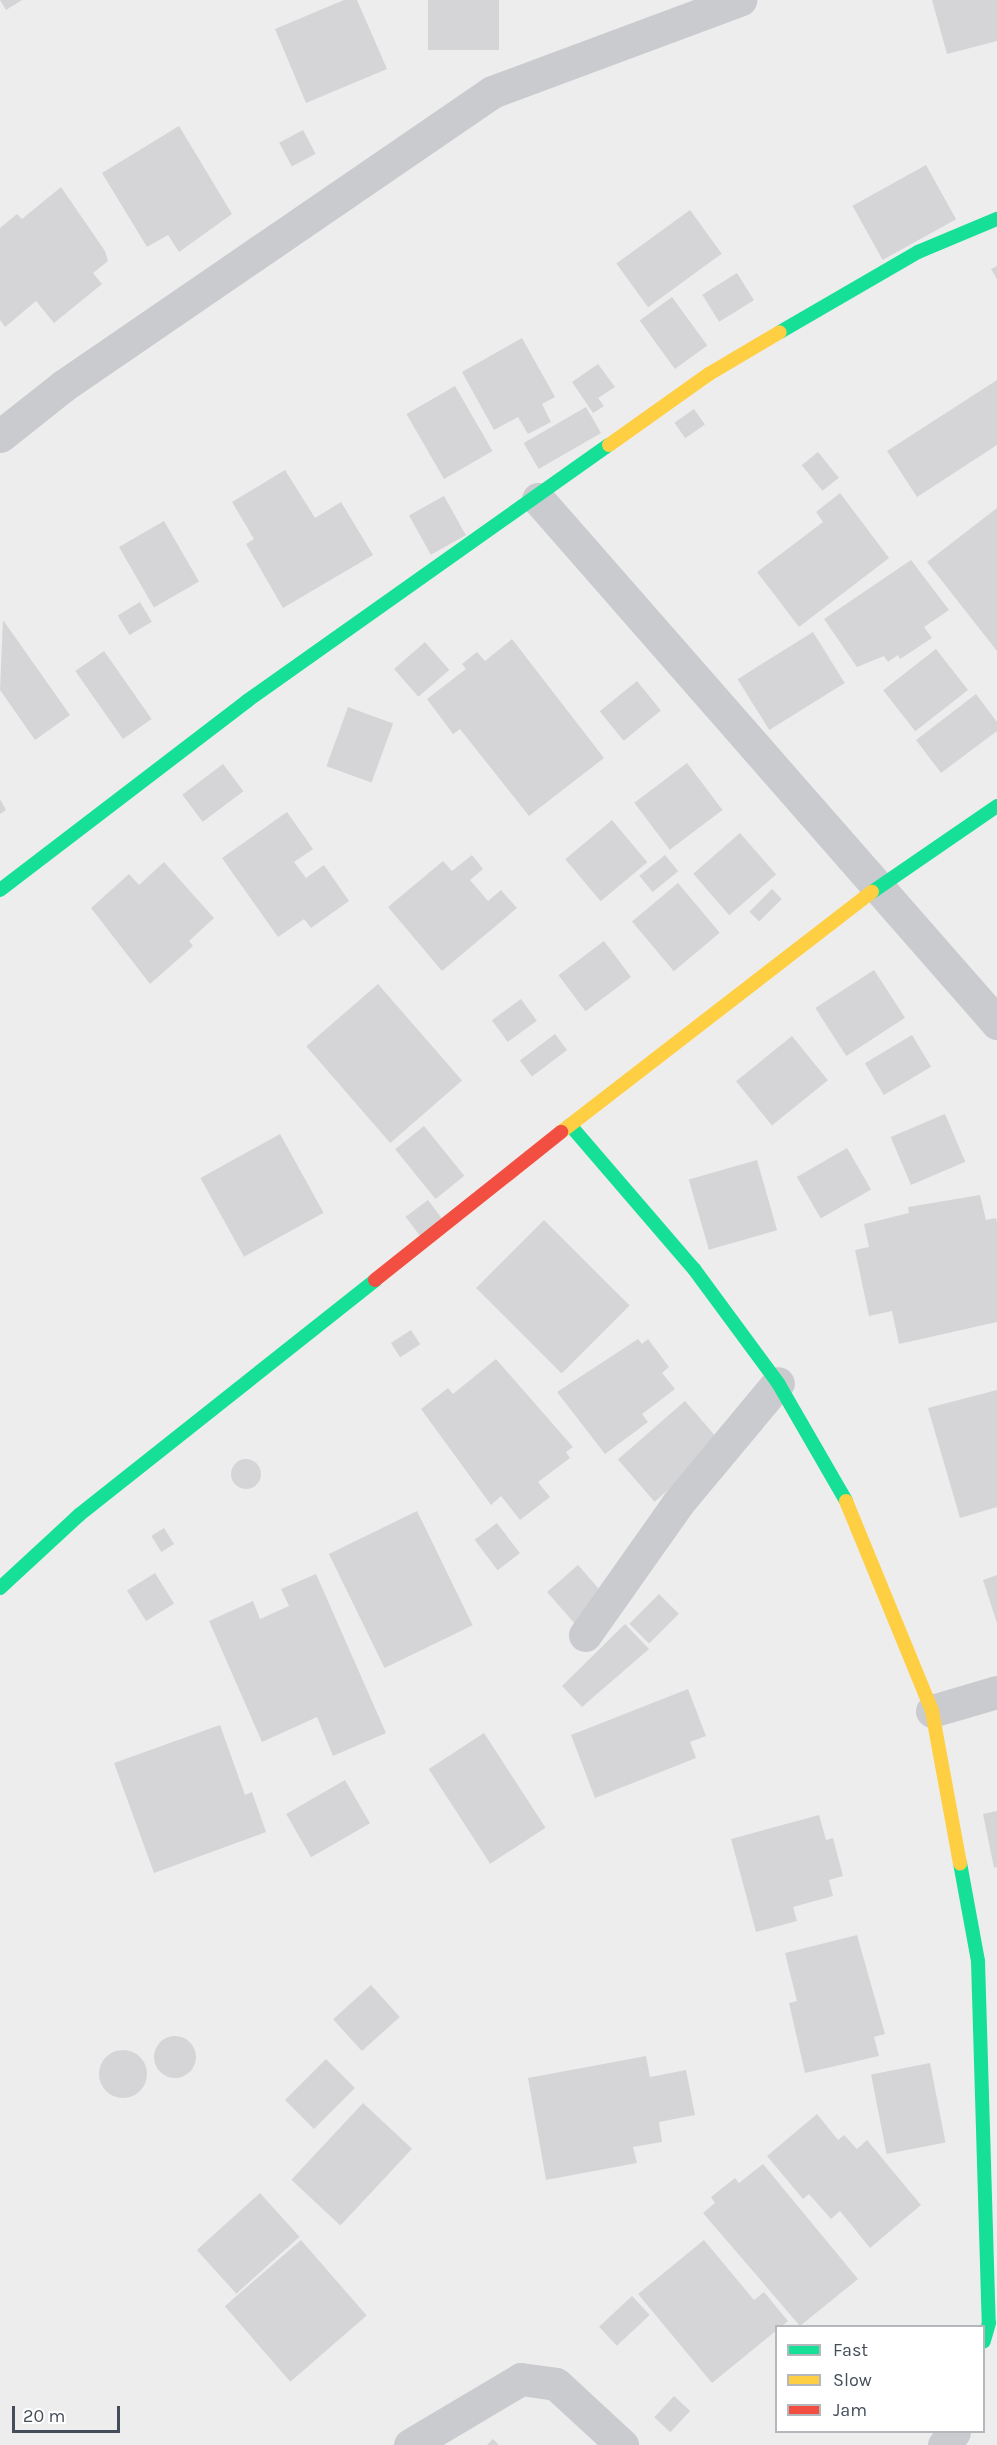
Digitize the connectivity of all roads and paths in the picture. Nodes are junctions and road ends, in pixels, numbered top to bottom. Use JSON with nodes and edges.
{"nodes":[{"id":1,"x":740,"y":0,"type":"edge"},
{"id":2,"x":997,"y":219,"type":"edge"},
{"id":3,"x":0,"y":436,"type":"edge"},
{"id":4,"x":538,"y":499,"type":"junction"},
{"id":5,"x":997,"y":806,"type":"edge"},
{"id":6,"x":878,"y":888,"type":"junction"},
{"id":7,"x":0,"y":890,"type":"edge"},
{"id":8,"x":997,"y":1023,"type":"edge"},
{"id":9,"x":570,"y":1125,"type":"junction"},
{"id":10,"x":778,"y":1383,"type":"junction"},
{"id":11,"x":0,"y":1588,"type":"edge"},
{"id":12,"x":585,"y":1635,"type":"dead end"},
{"id":13,"x":997,"y":1692,"type":"edge"},
{"id":14,"x":932,"y":1711,"type":"junction"},
{"id":15,"x":985,"y":2337,"type":"edge"},
{"id":16,"x":953,"y":2433,"type":"edge"},
{"id":17,"x":410,"y":2445,"type":"edge"},
{"id":18,"x":622,"y":2445,"type":"edge"},
{"id":19,"x":944,"y":2445,"type":"edge"}],
"edges":[{"from":1,"to":3,"type":"street"},
{"from":2,"to":4,"type":"street"},
{"from":4,"to":6,"type":"street"},
{"from":4,"to":7,"type":"street"},
{"from":5,"to":6,"type":"street"},
{"from":6,"to":8,"type":"street"},
{"from":6,"to":9,"type":"street"},
{"from":9,"to":10,"type":"street"},
{"from":9,"to":11,"type":"street"},
{"from":10,"to":12,"type":"street"},
{"from":10,"to":14,"type":"street"},
{"from":13,"to":14,"type":"street"},
{"from":14,"to":15,"type":"street"},
{"from":16,"to":19,"type":"street"},
{"from":17,"to":18,"type":"street"}]}
